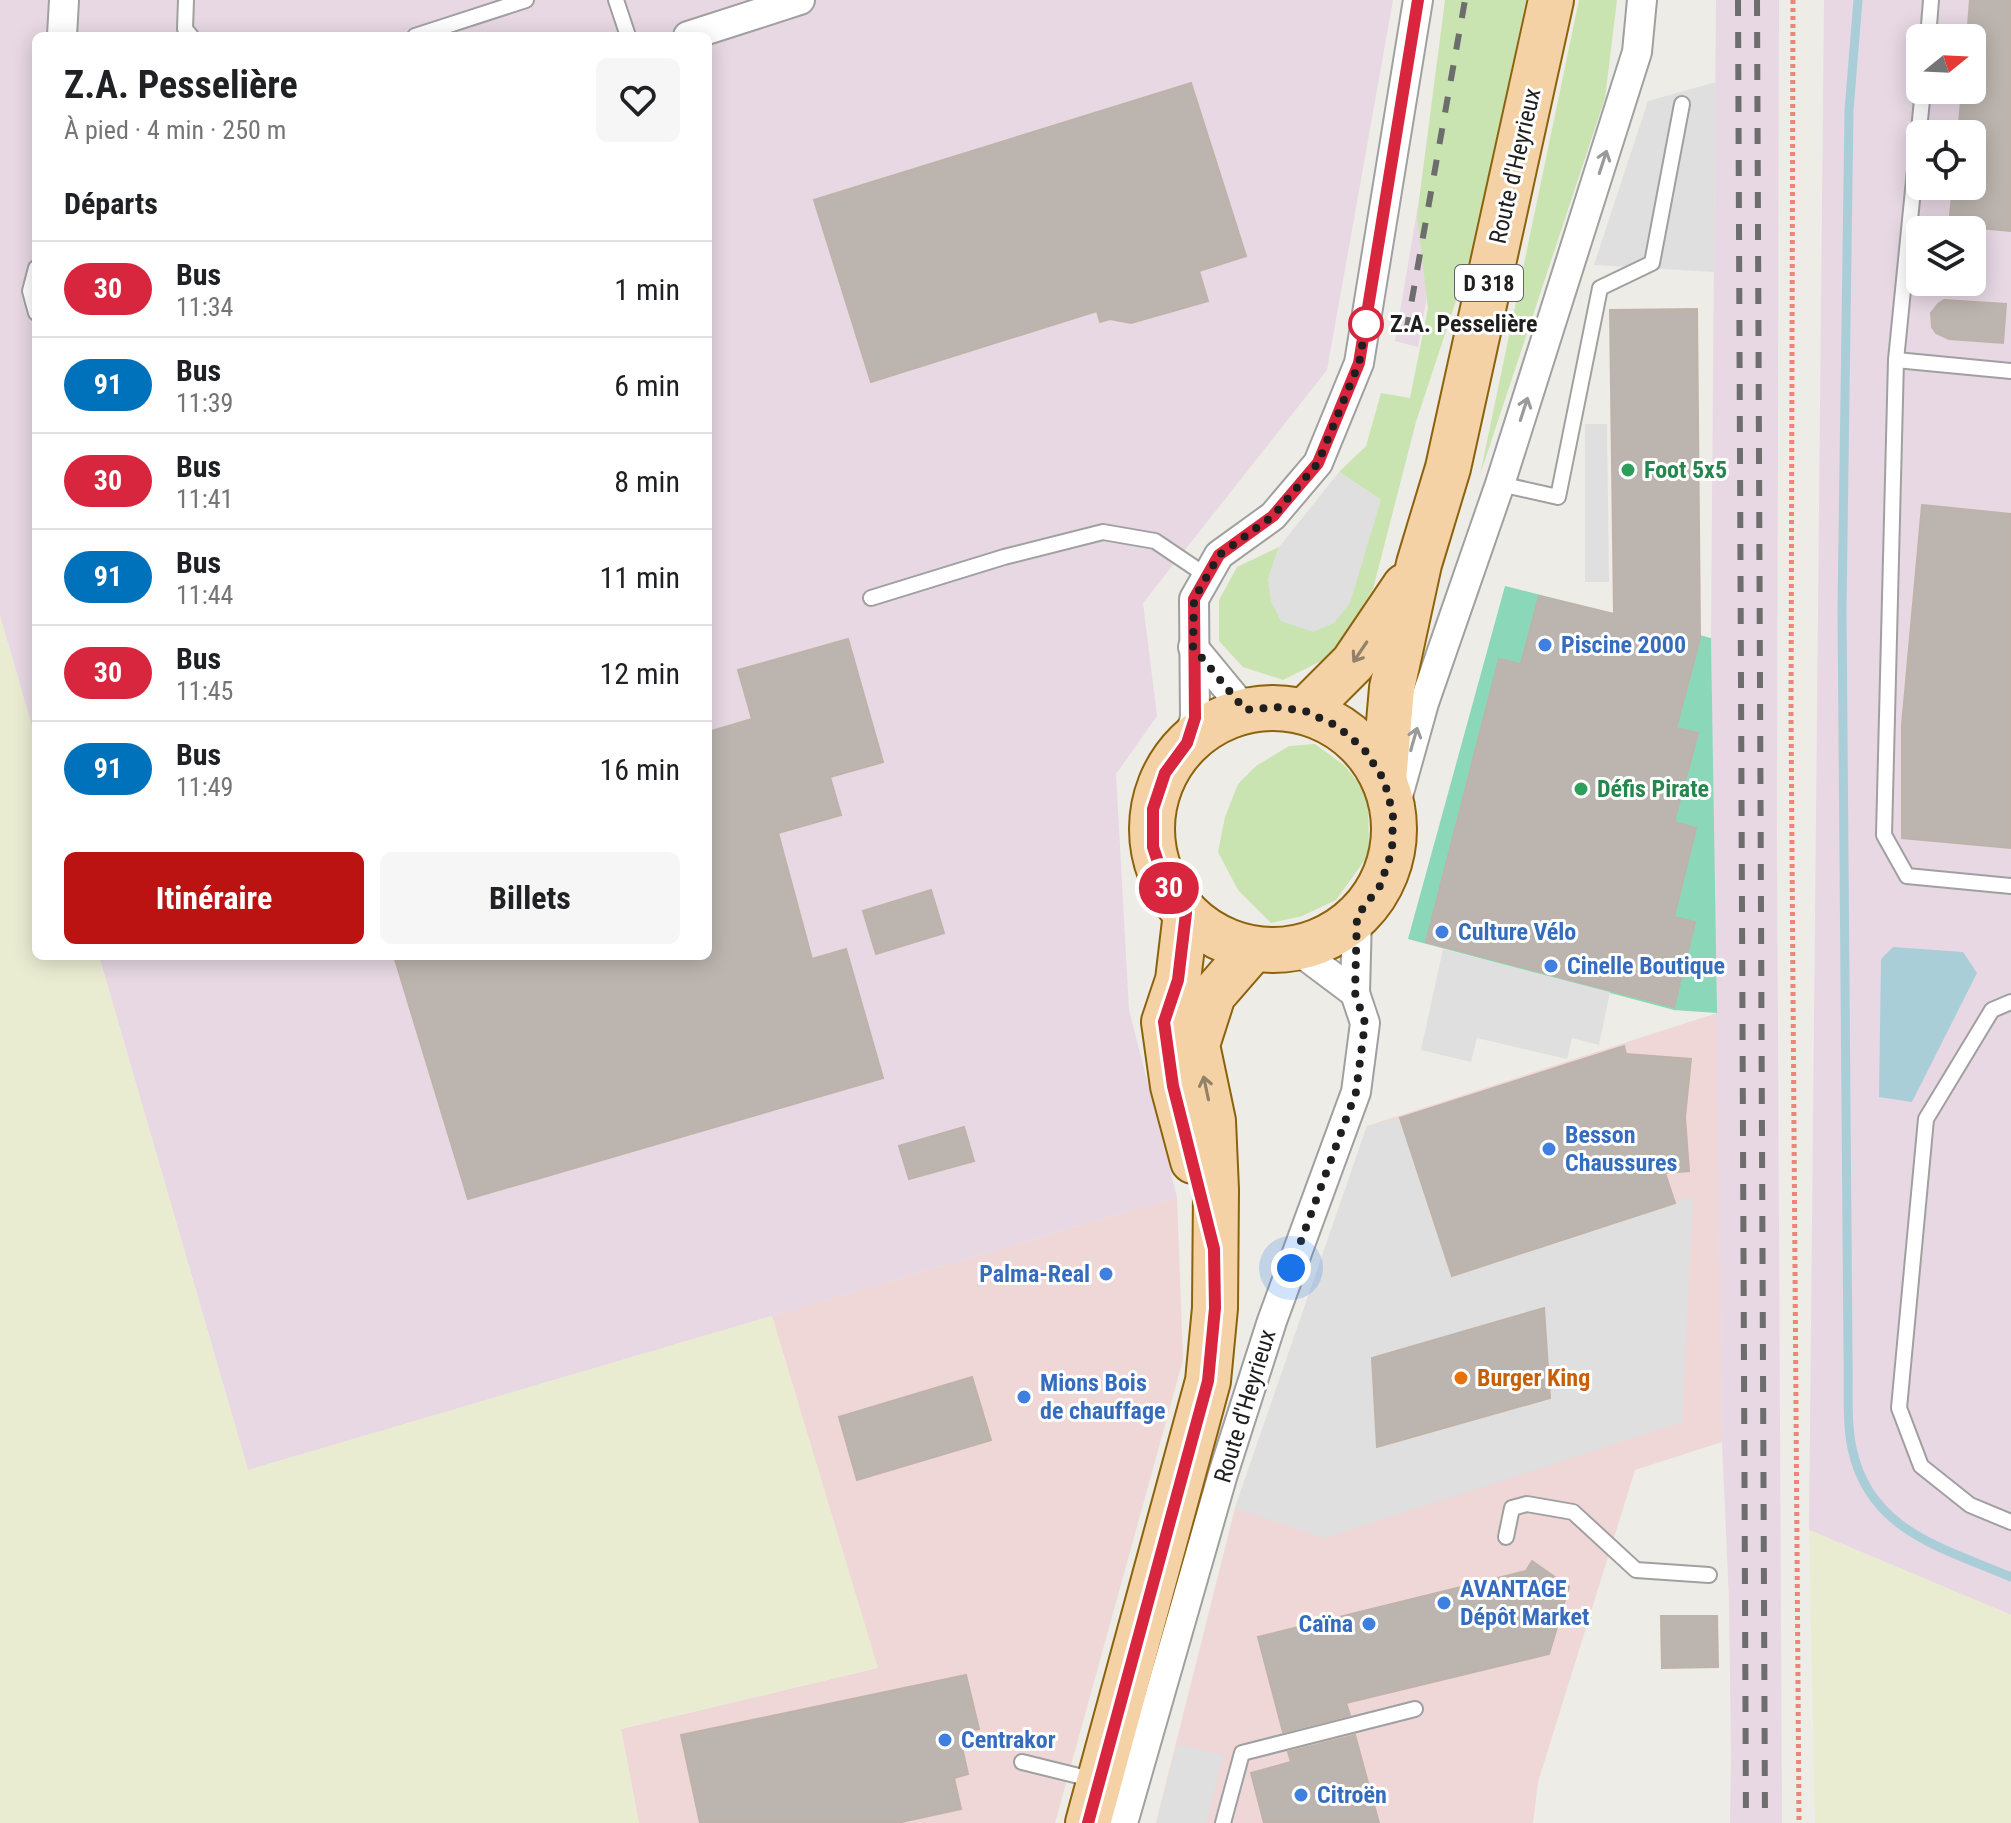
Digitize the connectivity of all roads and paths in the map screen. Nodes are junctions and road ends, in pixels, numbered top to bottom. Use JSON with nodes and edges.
{"nodes":[{"id":1,"x":64,"y":0,"type":"edge"},
{"id":2,"x":186,"y":0,"type":"edge"},
{"id":3,"x":526,"y":0,"type":"edge"},
{"id":4,"x":616,"y":0,"type":"edge"},
{"id":5,"x":1418,"y":0,"type":"edge"},
{"id":6,"x":1551,"y":0,"type":"edge"},
{"id":7,"x":1642,"y":0,"type":"edge"},
{"id":8,"x":1793,"y":0,"type":"edge"},
{"id":9,"x":1931,"y":0,"type":"edge"},
{"id":10,"x":788,"y":2,"type":"edge"},
{"id":11,"x":1929,"y":24,"type":"edge"},
{"id":12,"x":62,"y":32,"type":"edge"},
{"id":13,"x":188,"y":32,"type":"edge"},
{"id":14,"x":427,"y":32,"type":"edge"},
{"id":15,"x":627,"y":32,"type":"edge"},
{"id":16,"x":700,"y":32,"type":"edge"},
{"id":17,"x":1682,"y":104,"type":"dead end"},
{"id":18,"x":1922,"y":104,"type":"edge"},
{"id":19,"x":1896,"y":360,"type":"junction"},
{"id":20,"x":2011,"y":371,"type":"edge"},
{"id":21,"x":1500,"y":484,"type":"junction"},
{"id":22,"x":1419,"y":564,"type":"junction"},
{"id":23,"x":1207,"y":576,"type":"junction"},
{"id":24,"x":871,"y":598,"type":"dead end"},
{"id":25,"x":1193,"y":647,"type":"junction"},
{"id":26,"x":1245,"y":710,"type":"junction"},
{"id":27,"x":1305,"y":711,"type":"junction"},
{"id":28,"x":1187,"y":743,"type":"junction"},
{"id":29,"x":1388,"y":797,"type":"junction"},
{"id":30,"x":2011,"y":886,"type":"edge"},
{"id":31,"x":1186,"y":913,"type":"junction"},
{"id":32,"x":1357,"y":916,"type":"junction"},
{"id":33,"x":1274,"y":948,"type":"junction"},
{"id":34,"x":1355,"y":993,"type":"junction"},
{"id":35,"x":2011,"y":1002,"type":"edge"},
{"id":36,"x":1214,"y":1249,"type":"junction"},
{"id":37,"x":2011,"y":1522,"type":"edge"},
{"id":38,"x":1506,"y":1537,"type":"dead end"},
{"id":39,"x":1709,"y":1575,"type":"dead end"},
{"id":40,"x":1415,"y":1709,"type":"dead end"},
{"id":41,"x":1022,"y":1762,"type":"dead end"},
{"id":42,"x":1099,"y":1781,"type":"junction"},
{"id":43,"x":1088,"y":1823,"type":"edge"},
{"id":44,"x":1123,"y":1823,"type":"edge"},
{"id":45,"x":1223,"y":1823,"type":"edge"},
{"id":46,"x":1799,"y":1823,"type":"edge"}],
"edges":[{"from":1,"to":12,"type":"street"},
{"from":2,"to":13,"type":"lane"},
{"from":3,"to":14,"type":"lane"},
{"from":4,"to":15,"type":"lane"},
{"from":5,"to":23,"type":"street"},
{"from":6,"to":22,"type":"main road","name":"Route d'Heyrieux","number":"D 318"},
{"from":21,"to":7,"type":"street","one_way":true},
{"from":8,"to":46,"type":"path"},
{"from":9,"to":11,"type":"lane"},
{"from":10,"to":16,"type":"street"},
{"from":17,"to":21,"type":"lane"},
{"from":18,"to":19,"type":"lane"},
{"from":19,"to":20,"type":"lane"},
{"from":19,"to":30,"type":"lane"},
{"from":29,"to":21,"type":"street","one_way":true},
{"from":22,"to":27,"type":"main road","name":"Route d'Heyrieux","number":"D 318","one_way":true},
{"from":22,"to":29,"type":"main road","name":"Route d'Heyrieux","number":"D 318"},
{"from":23,"to":24,"type":"lane"},
{"from":23,"to":25,"type":"street"},
{"from":25,"to":26,"type":"street"},
{"from":25,"to":28,"type":"street"},
{"from":26,"to":27,"type":"main road"},
{"from":26,"to":28,"type":"main road"},
{"from":27,"to":29,"type":"main road"},
{"from":28,"to":31,"type":"main road"},
{"from":29,"to":32,"type":"main road"},
{"from":31,"to":33,"type":"main road"},
{"from":31,"to":36,"type":"main road","name":"Route d'Heyrieux"},
{"from":32,"to":33,"type":"main road"},
{"from":32,"to":34,"type":"street","name":"Route d'Heyrieux"},
{"from":33,"to":34,"type":"street"},
{"from":36,"to":33,"type":"main road","name":"Route d'Heyrieux","one_way":true},
{"from":34,"to":44,"type":"street","name":"Route d'Heyrieux"},
{"from":35,"to":37,"type":"lane"},
{"from":36,"to":42,"type":"main road","name":"Route d'Heyrieux"},
{"from":38,"to":39,"type":"lane"},
{"from":40,"to":45,"type":"lane"},
{"from":41,"to":42,"type":"lane"},
{"from":42,"to":43,"type":"main road","name":"Route d'Heyrieux"}]}
